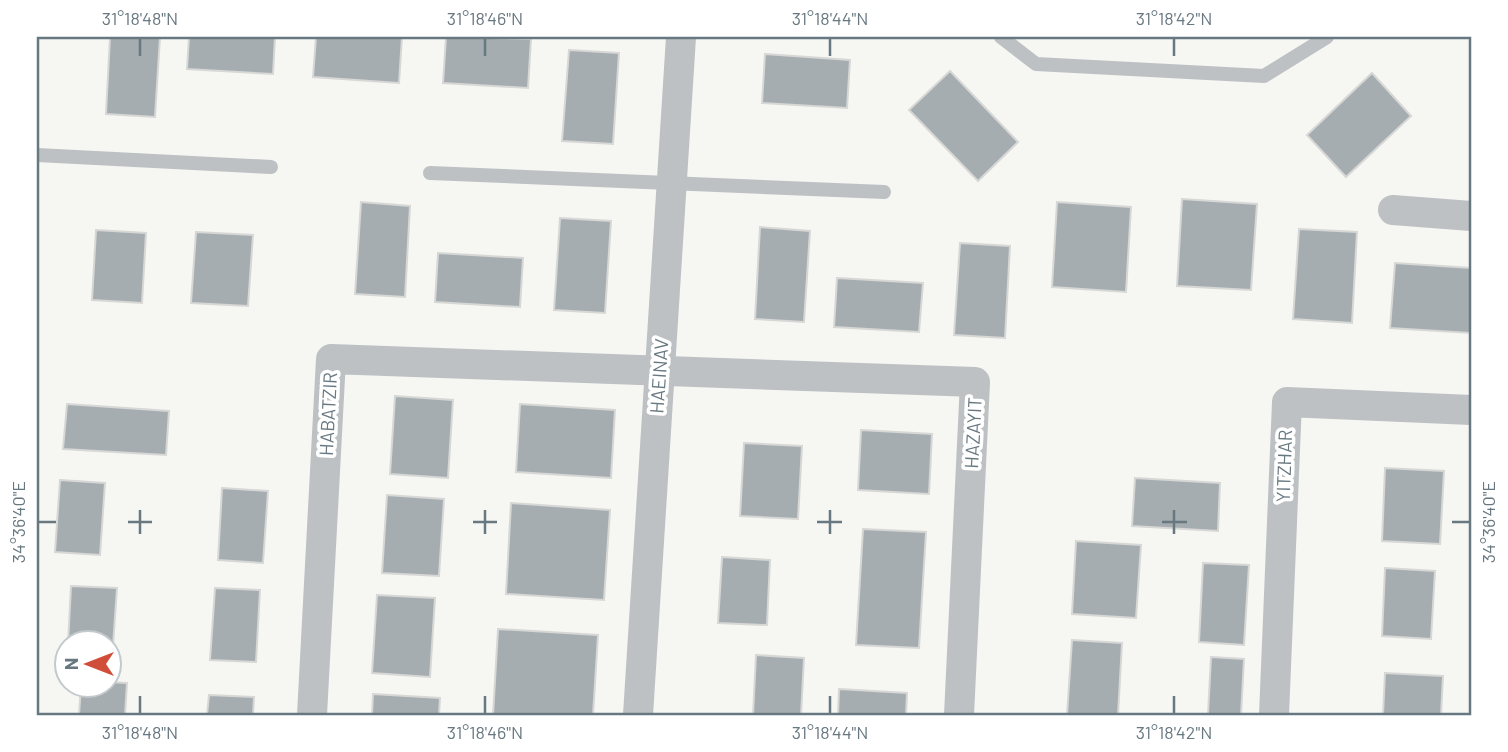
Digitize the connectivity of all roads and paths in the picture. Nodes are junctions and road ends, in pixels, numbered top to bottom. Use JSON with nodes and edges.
{"nodes":[{"id":1,"x":681,"y":37,"type":"edge"},
{"id":2,"x":1001,"y":37,"type":"edge"},
{"id":3,"x":1327,"y":37,"type":"edge"},
{"id":4,"x":37,"y":156,"type":"edge"},
{"id":5,"x":271,"y":167,"type":"dead end"},
{"id":6,"x":430,"y":173,"type":"dead end"},
{"id":7,"x":672,"y":183,"type":"junction"},
{"id":8,"x":884,"y":192,"type":"dead end"},
{"id":9,"x":1393,"y":210,"type":"dead end"},
{"id":10,"x":1471,"y":216,"type":"edge"},
{"id":11,"x":660,"y":371,"type":"junction"},
{"id":12,"x":1471,"y":410,"type":"edge"},
{"id":13,"x":312,"y":715,"type":"edge"},
{"id":14,"x":638,"y":715,"type":"edge"},
{"id":15,"x":959,"y":715,"type":"edge"},
{"id":16,"x":1274,"y":715,"type":"edge"}],
"edges":[{"from":1,"to":7,"type":"street","name":"HAEINAV"},
{"from":2,"to":3,"type":"lane"},
{"from":4,"to":5,"type":"lane"},
{"from":6,"to":7,"type":"lane"},
{"from":7,"to":8,"type":"lane"},
{"from":7,"to":11,"type":"street","name":"HAEINAV"},
{"from":9,"to":10,"type":"street"},
{"from":11,"to":13,"type":"street","name":"HABATZIR"},
{"from":11,"to":14,"type":"street","name":"HAEINAV"},
{"from":11,"to":15,"type":"street","name":"HAZAYIT"},
{"from":12,"to":16,"type":"street","name":"YITZHAR"}]}
